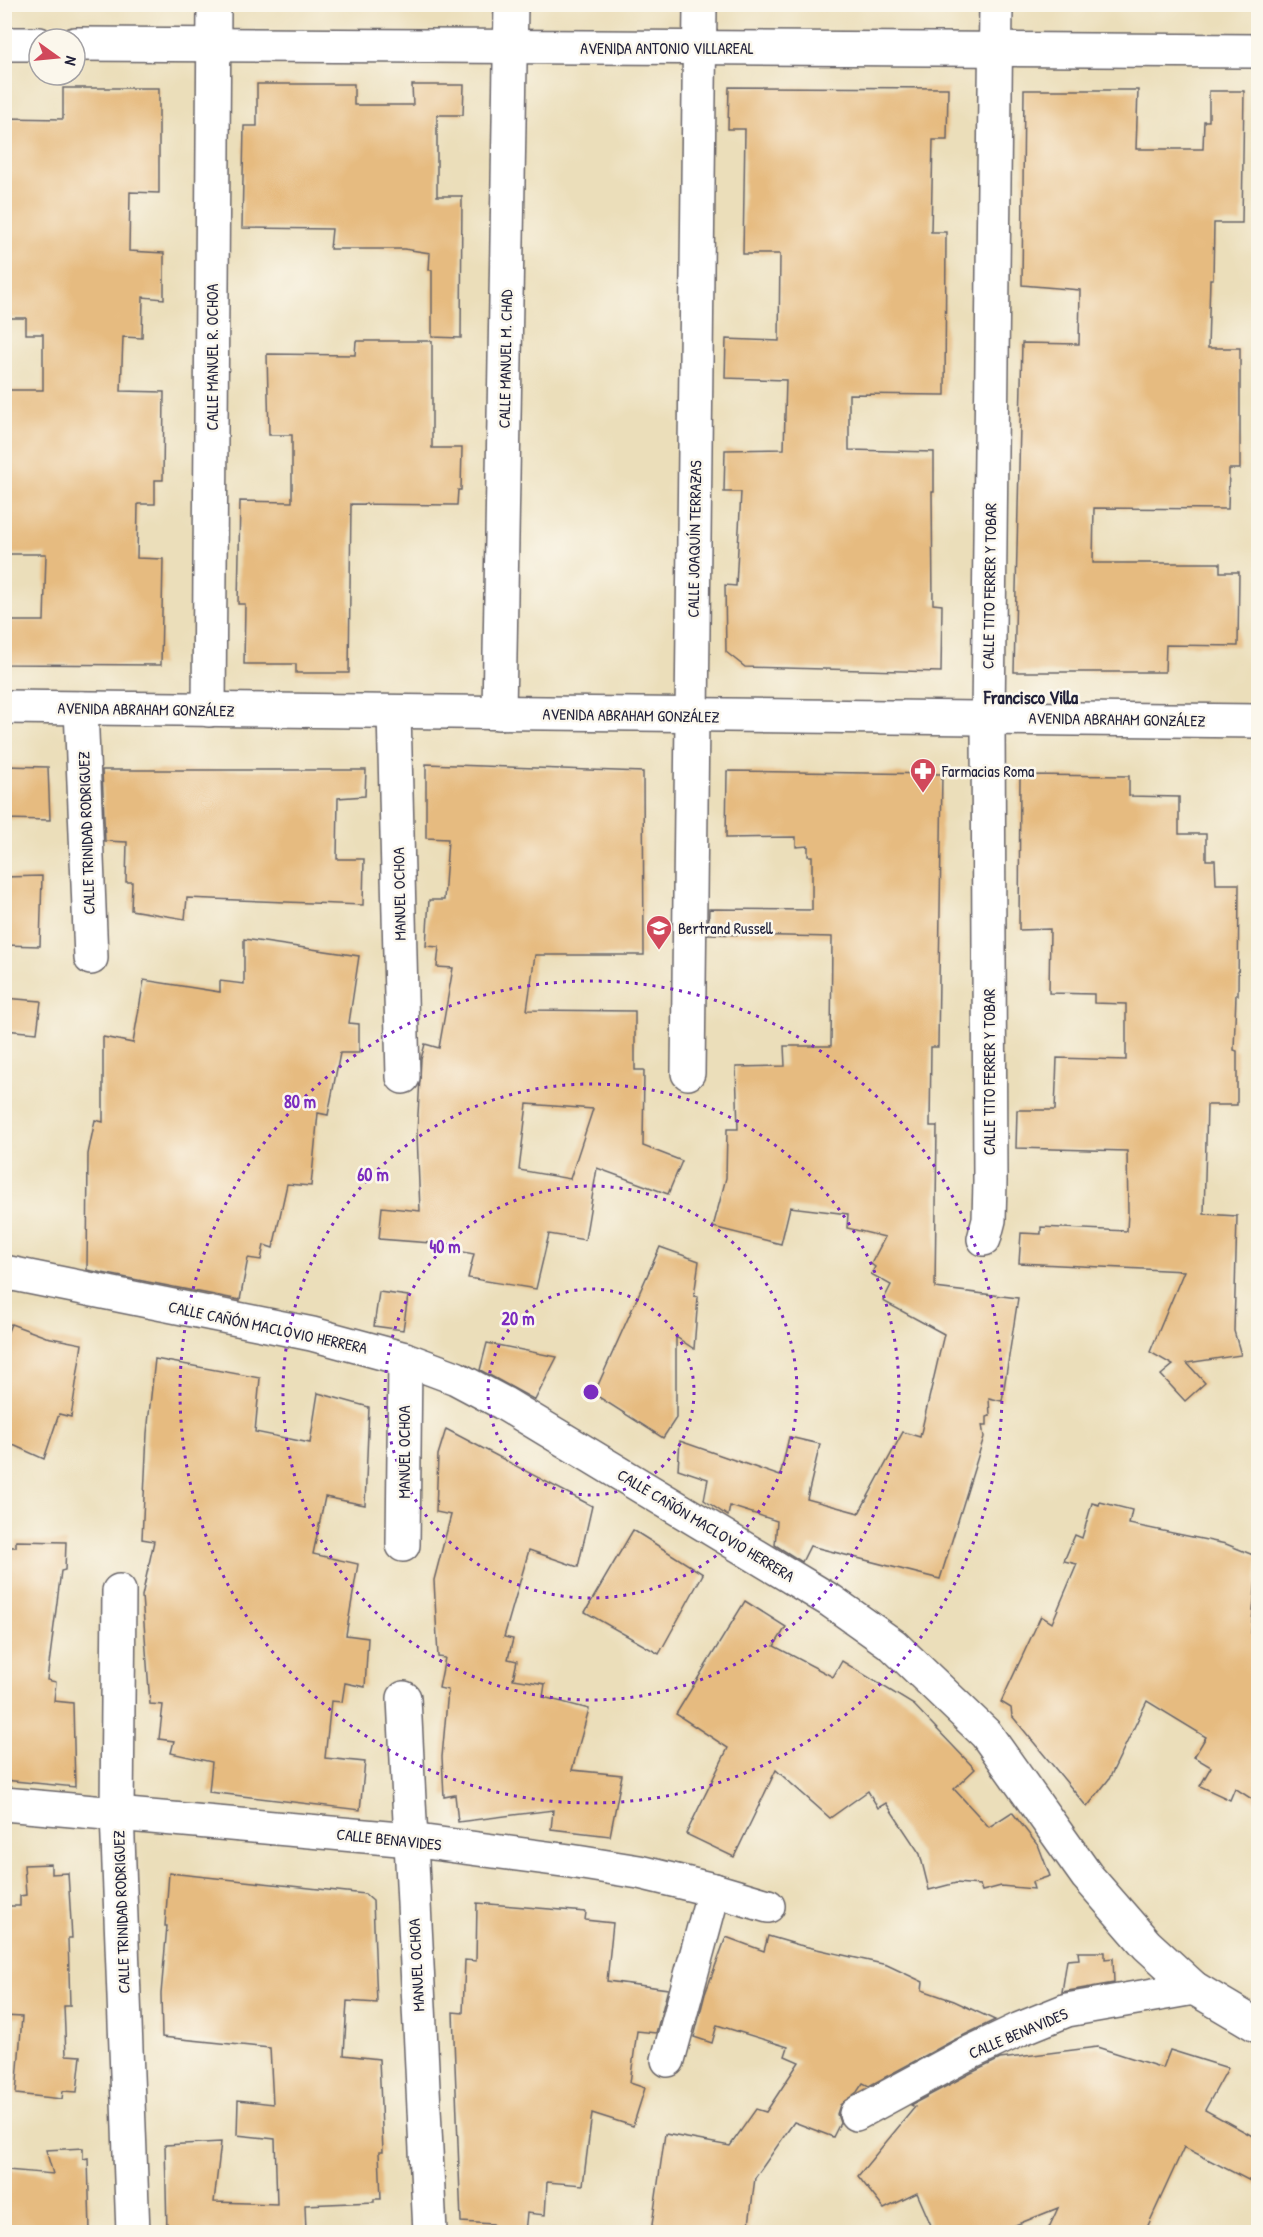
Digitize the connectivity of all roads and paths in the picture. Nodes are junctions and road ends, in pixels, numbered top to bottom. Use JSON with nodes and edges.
{"nodes":[{"id":1,"x":214,"y":4,"type":"edge"},
{"id":2,"x":511,"y":4,"type":"edge"},
{"id":3,"x":700,"y":4,"type":"edge"},
{"id":4,"x":996,"y":4,"type":"edge"},
{"id":5,"x":4,"y":44,"type":"edge"},
{"id":6,"x":27,"y":44,"type":"edge"},
{"id":7,"x":87,"y":44,"type":"edge"},
{"id":8,"x":215,"y":45,"type":"junction"},
{"id":9,"x":511,"y":47,"type":"junction"},
{"id":10,"x":700,"y":48,"type":"junction"},
{"id":11,"x":996,"y":50,"type":"junction"},
{"id":12,"x":1258,"y":51,"type":"edge"},
{"id":13,"x":4,"y":708,"type":"edge"},
{"id":14,"x":81,"y":708,"type":"junction"},
{"id":15,"x":209,"y":710,"type":"junction"},
{"id":16,"x":394,"y":712,"type":"junction"},
{"id":17,"x":499,"y":713,"type":"junction"},
{"id":18,"x":692,"y":715,"type":"junction"},
{"id":19,"x":988,"y":718,"type":"junction"},
{"id":20,"x":1258,"y":721,"type":"edge"},
{"id":21,"x":91,"y":958,"type":"dead end"},
{"id":22,"x":688,"y":1073,"type":"dead end"},
{"id":23,"x":403,"y":1077,"type":"dead end"},
{"id":24,"x":984,"y":1239,"type":"dead end"},
{"id":25,"x":4,"y":1272,"type":"edge"},
{"id":26,"x":405,"y":1359,"type":"junction"},
{"id":27,"x":403,"y":1545,"type":"dead end"},
{"id":28,"x":119,"y":1591,"type":"dead end"},
{"id":29,"x":404,"y":1698,"type":"dead end"},
{"id":30,"x":4,"y":1804,"type":"edge"},
{"id":31,"x":117,"y":1813,"type":"junction"},
{"id":32,"x":410,"y":1840,"type":"junction"},
{"id":33,"x":714,"y":1890,"type":"junction"},
{"id":34,"x":768,"y":1906,"type":"dead end"},
{"id":35,"x":1194,"y":1988,"type":"junction"},
{"id":36,"x":1258,"y":2026,"type":"edge"},
{"id":37,"x":668,"y":2060,"type":"dead end"},
{"id":38,"x":856,"y":2114,"type":"dead end"},
{"id":39,"x":133,"y":2232,"type":"edge"},
{"id":40,"x":430,"y":2232,"type":"edge"}],
"edges":[{"from":1,"to":8,"type":"street","name":"CALLE MANUEL R. OCHOA"},
{"from":2,"to":9,"type":"street","name":"CALLE MANUEL M. CHAD"},
{"from":3,"to":10,"type":"street","name":"CALLE JOAQUÍN TERRAZAS"},
{"from":4,"to":11,"type":"street","name":"CALLE TITO FERRER Y TOBAR"},
{"from":5,"to":6,"type":"street"},
{"from":7,"to":8,"type":"street","name":"AVENIDA ANTONIO VILLAREAL"},
{"from":8,"to":9,"type":"street","name":"AVENIDA ANTONIO VILLAREAL"},
{"from":8,"to":15,"type":"street","name":"CALLE MANUEL R. OCHOA"},
{"from":9,"to":10,"type":"street","name":"AVENIDA ANTONIO VILLAREAL"},
{"from":9,"to":17,"type":"street","name":"CALLE MANUEL M. CHAD"},
{"from":10,"to":11,"type":"street","name":"AVENIDA ANTONIO VILLAREAL"},
{"from":10,"to":18,"type":"street","name":"CALLE JOAQUÍN TERRAZAS"},
{"from":11,"to":12,"type":"street","name":"AVENIDA ANTONIO VILLAREAL"},
{"from":11,"to":19,"type":"street","name":"CALLE TITO FERRER Y TOBAR"},
{"from":13,"to":14,"type":"street","name":"AVENIDA ABRAHAM GONZÁLEZ"},
{"from":14,"to":15,"type":"street","name":"AVENIDA ABRAHAM GONZÁLEZ"},
{"from":14,"to":21,"type":"street","name":"CALLE TRINIDAD RODRIGUEZ"},
{"from":15,"to":16,"type":"street","name":"AVENIDA ABRAHAM GONZÁLEZ"},
{"from":16,"to":17,"type":"street","name":"AVENIDA ABRAHAM GONZÁLEZ"},
{"from":16,"to":23,"type":"street","name":"MANUEL OCHOA"},
{"from":17,"to":18,"type":"street","name":"AVENIDA ABRAHAM GONZÁLEZ"},
{"from":18,"to":19,"type":"street","name":"AVENIDA ABRAHAM GONZÁLEZ"},
{"from":18,"to":22,"type":"street","name":"CALLE JOAQUÍN TERRAZAS"},
{"from":19,"to":20,"type":"street","name":"AVENIDA ABRAHAM GONZÁLEZ"},
{"from":19,"to":24,"type":"street","name":"CALLE TITO FERRER Y TOBAR"},
{"from":25,"to":26,"type":"street","name":"CALLE CAÑÓN MACLOVIO HERRERA"},
{"from":26,"to":27,"type":"street","name":"MANUEL OCHOA"},
{"from":26,"to":35,"type":"street","name":"CALLE CAÑÓN MACLOVIO HERRERA"},
{"from":28,"to":31,"type":"street","name":"CALLE TRINIDAD RODRIGUEZ"},
{"from":29,"to":32,"type":"street","name":"MANUEL OCHOA"},
{"from":30,"to":31,"type":"street","name":"CALLE BENAVIDES"},
{"from":31,"to":32,"type":"street","name":"CALLE BENAVIDES"},
{"from":31,"to":39,"type":"street","name":"CALLE TRINIDAD RODRIGUEZ"},
{"from":32,"to":33,"type":"street","name":"CALLE BENAVIDES"},
{"from":32,"to":40,"type":"street","name":"MANUEL OCHOA"},
{"from":33,"to":34,"type":"street","name":"CALLE BENAVIDES"},
{"from":33,"to":37,"type":"street"},
{"from":35,"to":36,"type":"street","name":"CALLE CAÑÓN MACLOVIO HERRERA"},
{"from":35,"to":38,"type":"street","name":"CALLE BENAVIDES"}]}
